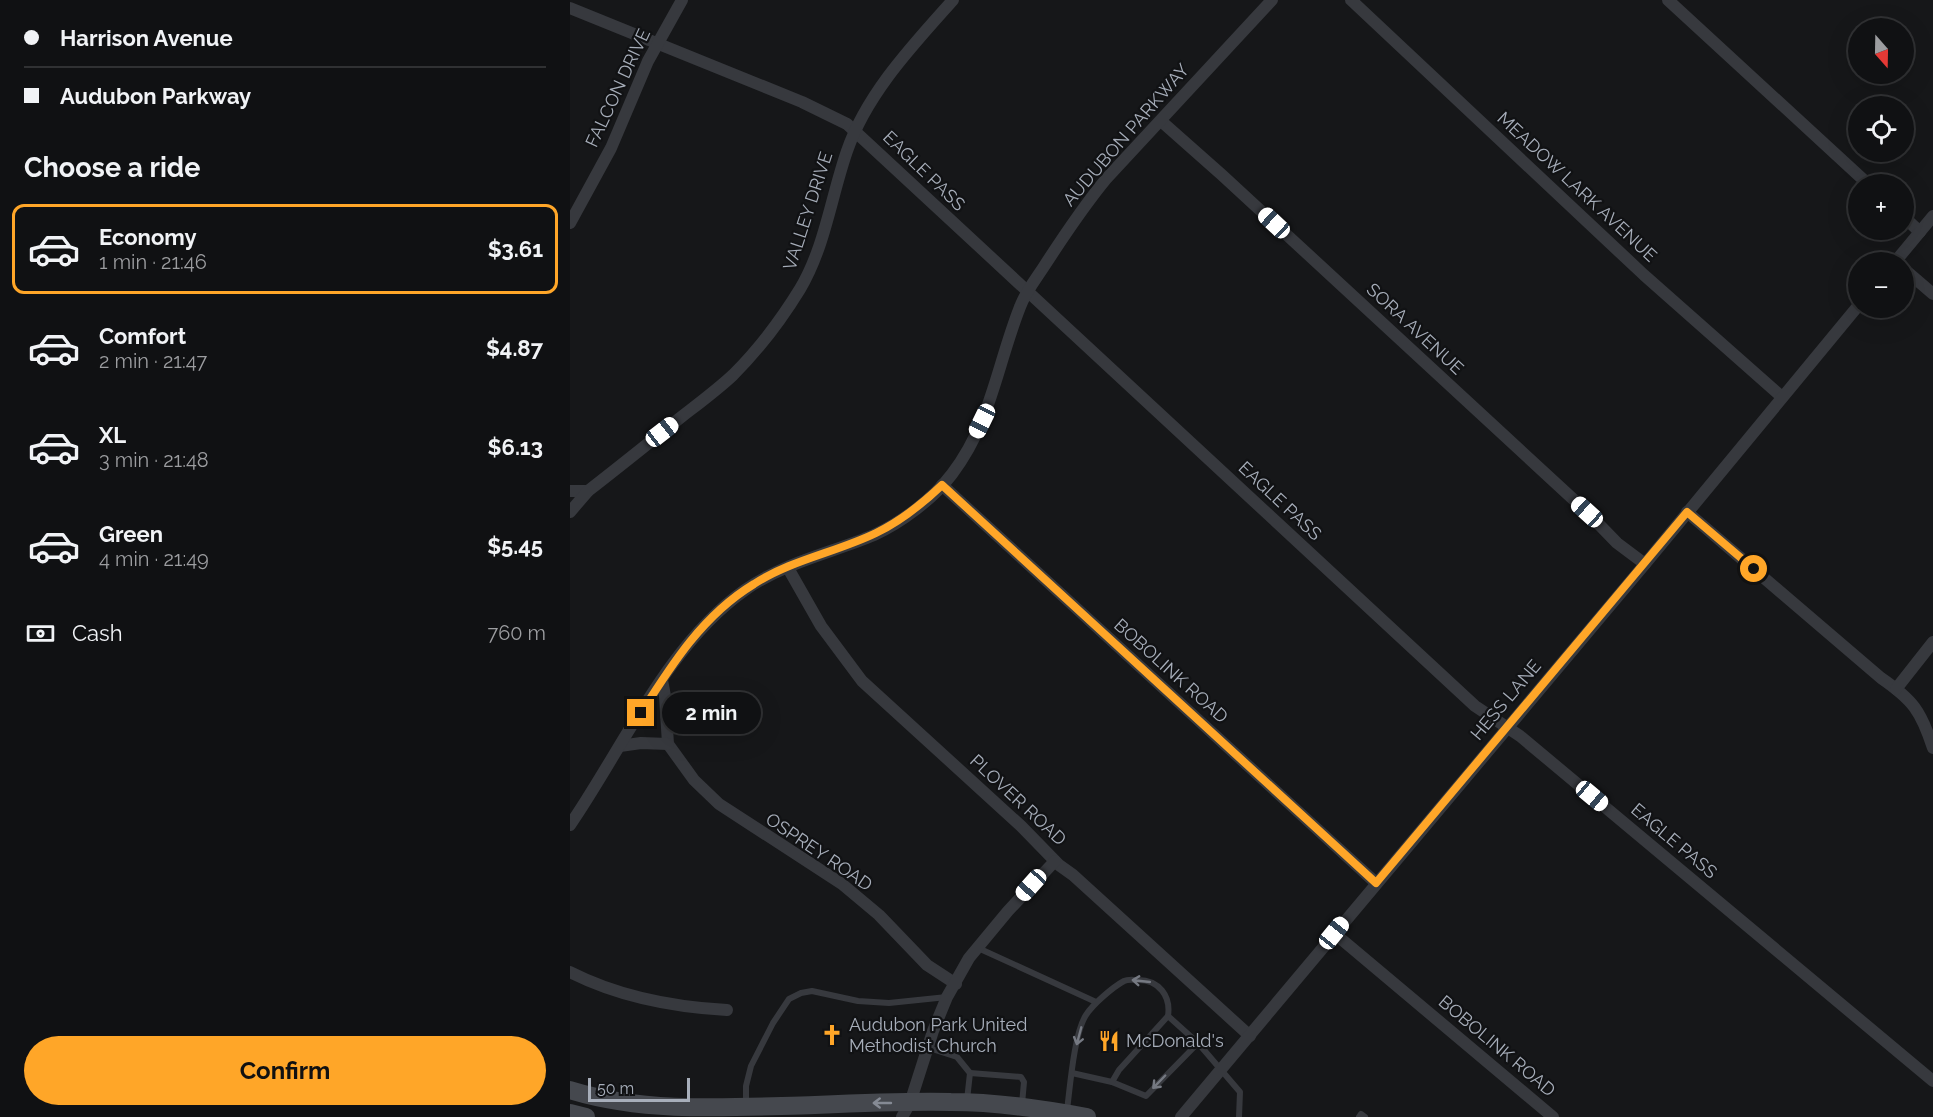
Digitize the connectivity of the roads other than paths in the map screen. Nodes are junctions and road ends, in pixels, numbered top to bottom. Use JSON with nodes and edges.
{"nodes":[{"id":1,"x":682,"y":0,"type":"edge"},
{"id":2,"x":953,"y":0,"type":"edge"},
{"id":3,"x":1272,"y":0,"type":"edge"},
{"id":4,"x":1350,"y":0,"type":"edge"},
{"id":5,"x":1668,"y":0,"type":"edge"},
{"id":6,"x":570,"y":8,"type":"edge"},
{"id":7,"x":657,"y":43,"type":"junction"},
{"id":8,"x":1161,"y":121,"type":"junction"},
{"id":9,"x":856,"y":132,"type":"junction"},
{"id":10,"x":1857,"y":174,"type":"edge"},
{"id":11,"x":1933,"y":216,"type":"edge"},
{"id":12,"x":570,"y":223,"type":"edge"},
{"id":13,"x":1914,"y":226,"type":"edge"},
{"id":14,"x":1920,"y":232,"type":"junction"},
{"id":15,"x":1903,"y":252,"type":"edge"},
{"id":16,"x":1914,"y":278,"type":"edge"},
{"id":17,"x":1028,"y":292,"type":"junction"},
{"id":18,"x":1933,"y":294,"type":"edge"},
{"id":19,"x":1848,"y":318,"type":"edge"},
{"id":20,"x":1782,"y":397,"type":"junction"},
{"id":21,"x":942,"y":485,"type":"junction"},
{"id":22,"x":570,"y":491,"type":"edge"},
{"id":23,"x":588,"y":491,"type":"junction"},
{"id":24,"x":570,"y":512,"type":"edge"},
{"id":25,"x":1687,"y":512,"type":"junction"},
{"id":26,"x":1645,"y":564,"type":"junction"},
{"id":27,"x":788,"y":568,"type":"junction"},
{"id":28,"x":1933,"y":642,"type":"edge"},
{"id":29,"x":662,"y":680,"type":"junction"},
{"id":30,"x":1896,"y":689,"type":"junction"},
{"id":31,"x":1506,"y":728,"type":"junction"},
{"id":32,"x":668,"y":744,"type":"junction"},
{"id":33,"x":620,"y":746,"type":"junction"},
{"id":34,"x":1933,"y":748,"type":"edge"},
{"id":35,"x":570,"y":825,"type":"edge"},
{"id":36,"x":1056,"y":861,"type":"junction"},
{"id":37,"x":1376,"y":883,"type":"junction"},
{"id":38,"x":1334,"y":933,"type":"junction"},
{"id":39,"x":978,"y":948,"type":"junction"},
{"id":40,"x":570,"y":972,"type":"edge"},
{"id":41,"x":956,"y":984,"type":"junction"},
{"id":42,"x":947,"y":996,"type":"junction"},
{"id":43,"x":1096,"y":1002,"type":"junction"},
{"id":44,"x":727,"y":1010,"type":"dead end"},
{"id":45,"x":1168,"y":1016,"type":"junction"},
{"id":46,"x":1250,"y":1036,"type":"junction"},
{"id":47,"x":1198,"y":1043,"type":"junction"},
{"id":48,"x":929,"y":1048,"type":"junction"},
{"id":49,"x":1221,"y":1069,"type":"junction"},
{"id":50,"x":969,"y":1073,"type":"junction"},
{"id":51,"x":1072,"y":1073,"type":"junction"},
{"id":52,"x":1933,"y":1081,"type":"edge"},
{"id":53,"x":1112,"y":1082,"type":"junction"},
{"id":54,"x":570,"y":1090,"type":"edge"},
{"id":55,"x":967,"y":1103,"type":"junction"},
{"id":56,"x":746,"y":1107,"type":"junction"},
{"id":57,"x":1022,"y":1107,"type":"junction"},
{"id":58,"x":906,"y":1110,"type":"edge"},
{"id":59,"x":570,"y":1113,"type":"edge"},
{"id":60,"x":1066,"y":1114,"type":"junction"},
{"id":61,"x":586,"y":1117,"type":"edge"},
{"id":62,"x":1087,"y":1117,"type":"edge"},
{"id":63,"x":1181,"y":1117,"type":"edge"},
{"id":64,"x":1240,"y":1117,"type":"edge"},
{"id":65,"x":1359,"y":1117,"type":"edge"},
{"id":66,"x":1365,"y":1117,"type":"edge"},
{"id":67,"x":1553,"y":1117,"type":"edge"}],
"edges":[{"from":1,"to":7,"type":"street","name":"FALCON DRIVE"},
{"from":2,"to":9,"type":"street","name":"VALLEY DRIVE"},
{"from":3,"to":8,"type":"street","name":"AUDUBON PARKWAY"},
{"from":4,"to":20,"type":"street","name":"MEADOW LARK AVENUE"},
{"from":5,"to":10,"type":"street"},
{"from":6,"to":7,"type":"street","name":"EAGLE PASS"},
{"from":7,"to":9,"type":"street","name":"EAGLE PASS"},
{"from":7,"to":12,"type":"street","name":"FALCON DRIVE"},
{"from":8,"to":17,"type":"street","name":"AUDUBON PARKWAY"},
{"from":8,"to":26,"type":"street","name":"SORA AVENUE"},
{"from":9,"to":17,"type":"street","name":"EAGLE PASS"},
{"from":9,"to":23,"type":"street","name":"VALLEY DRIVE"},
{"from":11,"to":14,"type":"street"},
{"from":13,"to":14,"type":"street"},
{"from":14,"to":15,"type":"street"},
{"from":16,"to":18,"type":"street"},
{"from":17,"to":21,"type":"street","name":"AUDUBON PARKWAY"},
{"from":17,"to":31,"type":"street","name":"EAGLE PASS"},
{"from":19,"to":20,"type":"street","name":"HESS LANE"},
{"from":20,"to":25,"type":"street","name":"HESS LANE"},
{"from":21,"to":27,"type":"street","name":"AUDUBON PARKWAY"},
{"from":21,"to":37,"type":"street","name":"BOBOLINK ROAD"},
{"from":22,"to":23,"type":"street"},
{"from":23,"to":24,"type":"street","name":"VALLEY DRIVE"},
{"from":25,"to":26,"type":"street","name":"HESS LANE"},
{"from":25,"to":30,"type":"street"},
{"from":26,"to":31,"type":"street","name":"HESS LANE"},
{"from":27,"to":29,"type":"street","name":"AUDUBON PARKWAY"},
{"from":27,"to":36,"type":"street","name":"PLOVER ROAD"},
{"from":28,"to":30,"type":"street"},
{"from":29,"to":32,"type":"street"},
{"from":29,"to":33,"type":"street","name":"AUDUBON PARKWAY"},
{"from":30,"to":34,"type":"street"},
{"from":31,"to":37,"type":"street","name":"HESS LANE"},
{"from":31,"to":52,"type":"street","name":"EAGLE PASS"},
{"from":32,"to":33,"type":"street"},
{"from":32,"to":41,"type":"street","name":"OSPREY ROAD"},
{"from":33,"to":35,"type":"street","name":"AUDUBON PARKWAY"},
{"from":36,"to":39,"type":"street"},
{"from":36,"to":46,"type":"street","name":"PLOVER ROAD"},
{"from":37,"to":38,"type":"street","name":"HESS LANE"},
{"from":38,"to":46,"type":"street","name":"HESS LANE"},
{"from":38,"to":67,"type":"street","name":"BOBOLINK ROAD"},
{"from":39,"to":41,"type":"street"},
{"from":39,"to":43,"type":"lane"},
{"from":40,"to":44,"type":"street"},
{"from":41,"to":42,"type":"street"},
{"from":42,"to":48,"type":"street"},
{"from":42,"to":56,"type":"lane"},
{"from":45,"to":43,"type":"lane","one_way":true},
{"from":43,"to":51,"type":"lane","one_way":true},
{"from":45,"to":47,"type":"lane"},
{"from":45,"to":53,"type":"lane"},
{"from":46,"to":49,"type":"street","name":"HESS LANE"},
{"from":47,"to":49,"type":"lane"},
{"from":47,"to":53,"type":"lane","one_way":true},
{"from":48,"to":50,"type":"lane"},
{"from":48,"to":58,"type":"street"},
{"from":49,"to":63,"type":"street","name":"HESS LANE"},
{"from":49,"to":64,"type":"lane"},
{"from":50,"to":55,"type":"lane"},
{"from":50,"to":57,"type":"lane"},
{"from":51,"to":53,"type":"lane"},
{"from":51,"to":60,"type":"lane"},
{"from":54,"to":56,"type":"main road"},
{"from":55,"to":57,"type":"main road"},
{"from":55,"to":58,"type":"main road"},
{"from":58,"to":56,"type":"main road","one_way":true},
{"from":57,"to":60,"type":"main road"},
{"from":59,"to":61,"type":"main road"},
{"from":60,"to":62,"type":"main road"},
{"from":65,"to":66,"type":"lane"}]}
